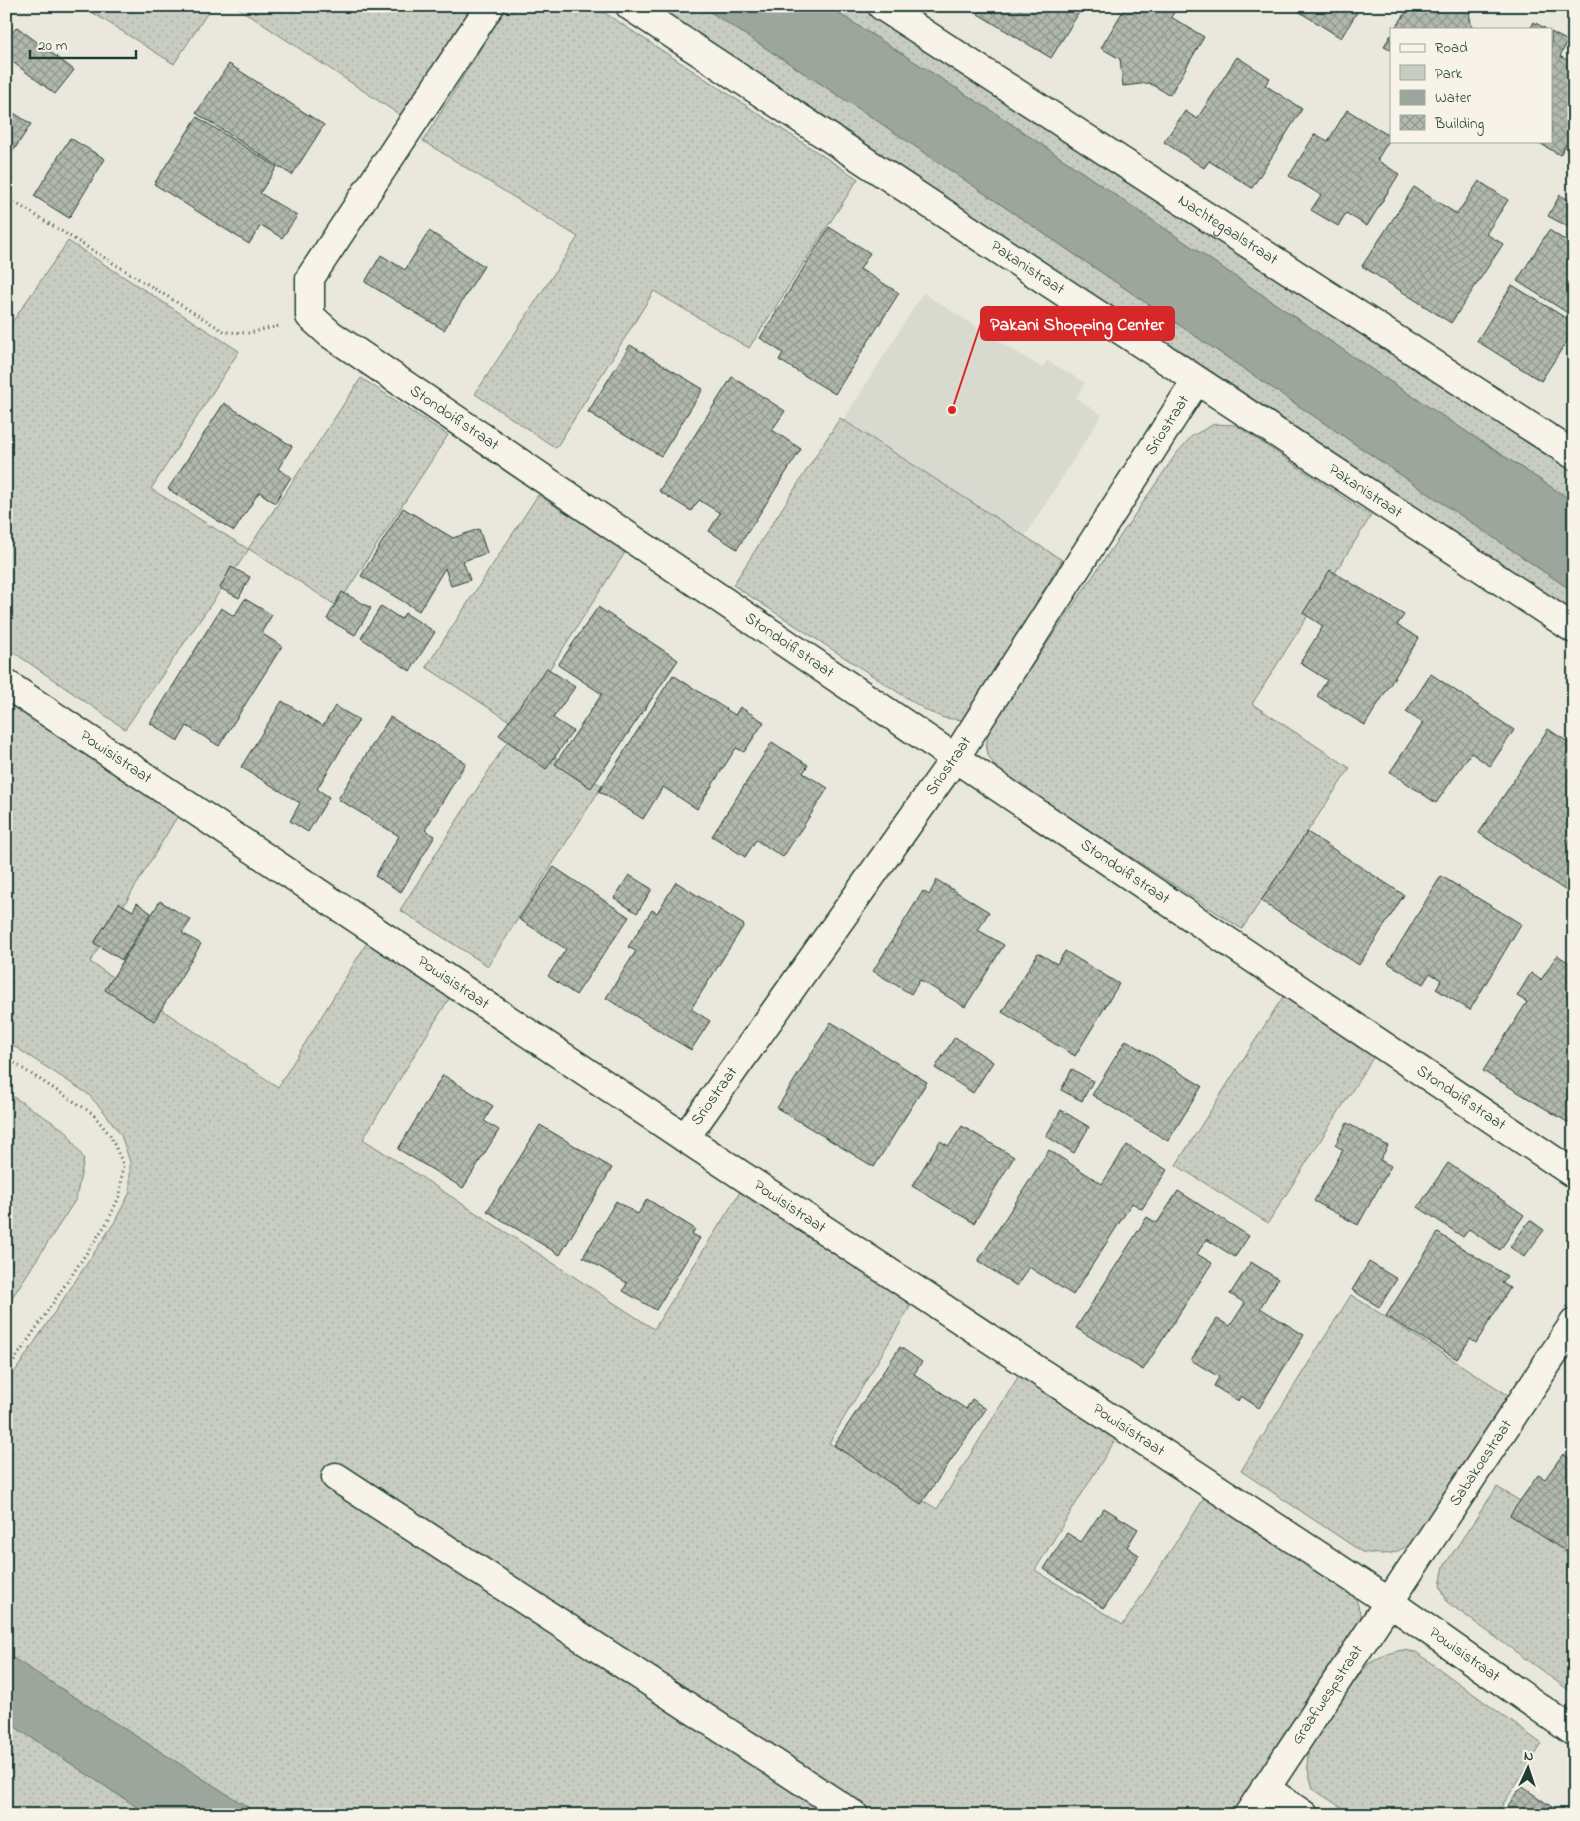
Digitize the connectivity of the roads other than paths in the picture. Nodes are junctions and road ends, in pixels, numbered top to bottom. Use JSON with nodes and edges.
{"nodes":[{"id":1,"x":490,"y":6,"type":"edge"},
{"id":2,"x":630,"y":6,"type":"edge"},
{"id":3,"x":882,"y":6,"type":"edge"},
{"id":4,"x":1196,"y":382,"type":"junction"},
{"id":5,"x":1574,"y":455,"type":"edge"},
{"id":6,"x":1574,"y":629,"type":"edge"},
{"id":7,"x":6,"y":684,"type":"edge"},
{"id":8,"x":955,"y":758,"type":"junction"},
{"id":9,"x":685,"y":1138,"type":"junction"},
{"id":10,"x":1574,"y":1174,"type":"edge"},
{"id":11,"x":1574,"y":1323,"type":"edge"},
{"id":12,"x":336,"y":1477,"type":"dead end"},
{"id":13,"x":1389,"y":1602,"type":"junction"},
{"id":14,"x":1574,"y":1732,"type":"edge"},
{"id":15,"x":1265,"y":1788,"type":"junction"},
{"id":16,"x":854,"y":1815,"type":"edge"},
{"id":17,"x":1248,"y":1815,"type":"edge"},
{"id":18,"x":1304,"y":1815,"type":"edge"}],
"edges":[{"from":1,"to":8,"type":"street","name":"Stondoifistraat"},
{"from":2,"to":4,"type":"street","name":"Pakanistraat"},
{"from":3,"to":5,"type":"street","name":"Nachtegaalstraat"},
{"from":4,"to":6,"type":"street","name":"Pakanistraat"},
{"from":4,"to":8,"type":"street","name":"Sriostraat"},
{"from":7,"to":9,"type":"street","name":"Powisistraat"},
{"from":8,"to":9,"type":"street","name":"Sriostraat"},
{"from":8,"to":10,"type":"street","name":"Stondoifistraat"},
{"from":9,"to":13,"type":"street","name":"Powisistraat"},
{"from":11,"to":13,"type":"street","name":"Sabakoestraat"},
{"from":12,"to":16,"type":"street"},
{"from":13,"to":14,"type":"street","name":"Powisistraat"},
{"from":13,"to":15,"type":"street","name":"Graafwespstraat"},
{"from":15,"to":17,"type":"street","name":"Graafwespstraat"},
{"from":15,"to":18,"type":"street"}]}
